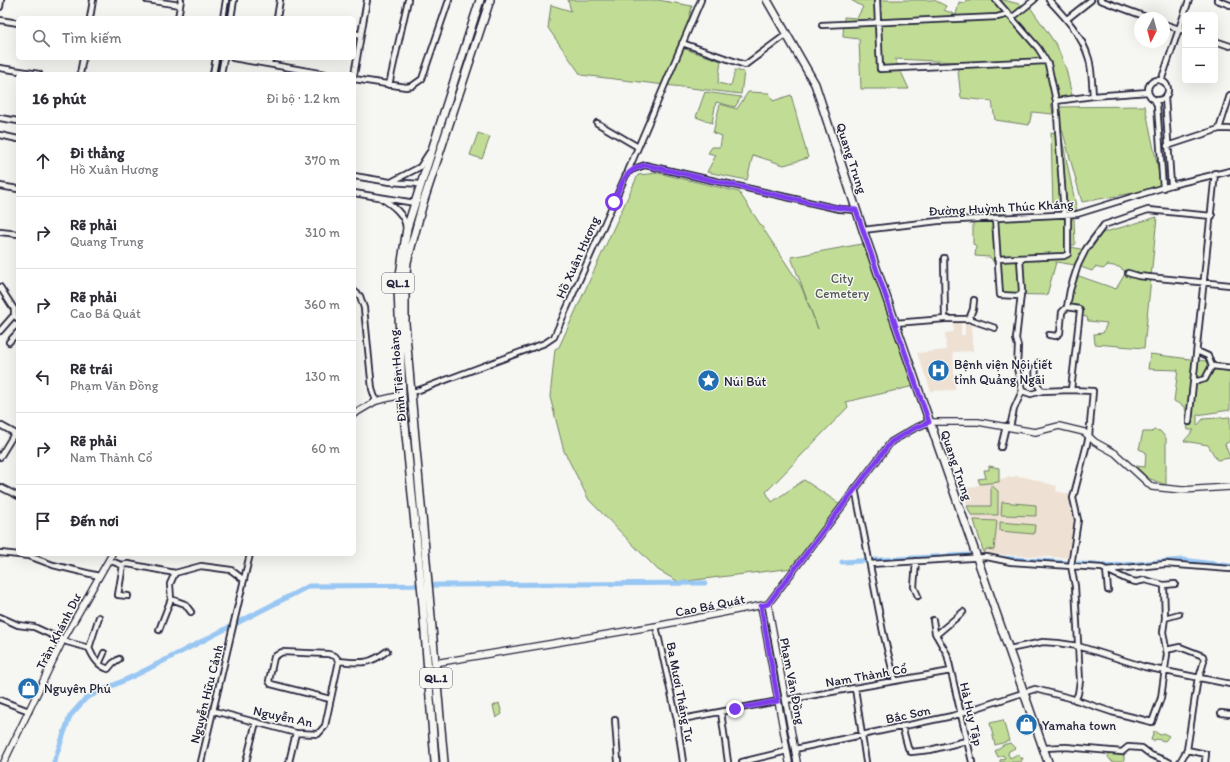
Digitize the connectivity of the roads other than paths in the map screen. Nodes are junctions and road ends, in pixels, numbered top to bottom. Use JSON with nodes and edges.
{"nodes":[{"id":1,"x":1,"y":0,"type":"edge"},
{"id":2,"x":93,"y":0,"type":"edge"},
{"id":3,"x":147,"y":0,"type":"edge"},
{"id":4,"x":226,"y":0,"type":"edge"},
{"id":5,"x":234,"y":0,"type":"edge"},
{"id":6,"x":280,"y":0,"type":"edge"},
{"id":7,"x":367,"y":0,"type":"edge"},
{"id":8,"x":408,"y":0,"type":"edge"},
{"id":9,"x":449,"y":0,"type":"edge"},
{"id":10,"x":480,"y":0,"type":"edge"},
{"id":11,"x":490,"y":0,"type":"edge"},
{"id":12,"x":701,"y":0,"type":"edge"},
{"id":13,"x":767,"y":0,"type":"edge"},
{"id":14,"x":877,"y":0,"type":"edge"},
{"id":15,"x":996,"y":0,"type":"edge"},
{"id":16,"x":1034,"y":0,"type":"edge"},
{"id":17,"x":1049,"y":0,"type":"edge"},
{"id":18,"x":1091,"y":0,"type":"edge"},
{"id":19,"x":1100,"y":0,"type":"edge"},
{"id":20,"x":1188,"y":0,"type":"edge"},
{"id":21,"x":1217,"y":0,"type":"edge"},
{"id":22,"x":1227,"y":2,"type":"edge"},
{"id":23,"x":181,"y":3,"type":"edge"},
{"id":24,"x":0,"y":7,"type":"edge"},
{"id":25,"x":1134,"y":12,"type":"edge"},
{"id":26,"x":1011,"y":15,"type":"junction"},
{"id":27,"x":90,"y":16,"type":"edge"},
{"id":28,"x":178,"y":16,"type":"edge"},
{"id":29,"x":223,"y":16,"type":"edge"},
{"id":30,"x":231,"y":16,"type":"edge"},
{"id":31,"x":277,"y":16,"type":"edge"},
{"id":32,"x":1067,"y":18,"type":"junction"},
{"id":33,"x":0,"y":20,"type":"edge"},
{"id":34,"x":16,"y":23,"type":"edge"},
{"id":35,"x":877,"y":24,"type":"junction"},
{"id":36,"x":822,"y":25,"type":"dead end"},
{"id":37,"x":1170,"y":26,"type":"edge"},
{"id":38,"x":1179,"y":29,"type":"junction"},
{"id":39,"x":1182,"y":30,"type":"edge"},
{"id":40,"x":356,"y":33,"type":"edge"},
{"id":41,"x":361,"y":34,"type":"junction"},
{"id":42,"x":787,"y":34,"type":"junction"},
{"id":43,"x":1218,"y":42,"type":"edge"},
{"id":44,"x":682,"y":43,"type":"junction"},
{"id":45,"x":1230,"y":46,"type":"edge"},
{"id":46,"x":83,"y":60,"type":"edge"},
{"id":47,"x":216,"y":60,"type":"edge"},
{"id":48,"x":224,"y":60,"type":"edge"},
{"id":49,"x":245,"y":60,"type":"edge"},
{"id":50,"x":270,"y":60,"type":"edge"},
{"id":51,"x":1046,"y":61,"type":"junction"},
{"id":52,"x":269,"y":64,"type":"junction"},
{"id":53,"x":0,"y":68,"type":"edge"},
{"id":54,"x":26,"y":72,"type":"edge"},
{"id":55,"x":80,"y":72,"type":"edge"},
{"id":56,"x":214,"y":72,"type":"edge"},
{"id":57,"x":221,"y":72,"type":"edge"},
{"id":58,"x":314,"y":72,"type":"edge"},
{"id":59,"x":355,"y":72,"type":"edge"},
{"id":60,"x":356,"y":79,"type":"edge"},
{"id":61,"x":1161,"y":81,"type":"junction"},
{"id":62,"x":389,"y":85,"type":"junction"},
{"id":63,"x":1148,"y":92,"type":"junction"},
{"id":64,"x":1230,"y":95,"type":"edge"},
{"id":65,"x":1093,"y":96,"type":"junction"},
{"id":66,"x":1165,"y":97,"type":"junction"},
{"id":67,"x":1154,"y":99,"type":"junction"},
{"id":68,"x":1056,"y":101,"type":"junction"},
{"id":69,"x":0,"y":118,"type":"edge"},
{"id":70,"x":16,"y":121,"type":"edge"},
{"id":71,"x":597,"y":123,"type":"dead end"},
{"id":72,"x":1220,"y":129,"type":"junction"},
{"id":73,"x":1230,"y":129,"type":"edge"},
{"id":74,"x":0,"y":135,"type":"edge"},
{"id":75,"x":16,"y":138,"type":"edge"},
{"id":76,"x":433,"y":146,"type":"junction"},
{"id":77,"x":1167,"y":146,"type":"junction"},
{"id":78,"x":638,"y":147,"type":"junction"},
{"id":79,"x":1230,"y":171,"type":"edge"},
{"id":80,"x":1215,"y":173,"type":"junction"},
{"id":81,"x":626,"y":175,"type":"junction"},
{"id":82,"x":356,"y":176,"type":"edge"},
{"id":83,"x":390,"y":182,"type":"junction"},
{"id":84,"x":421,"y":184,"type":"junction"},
{"id":85,"x":1171,"y":185,"type":"junction"},
{"id":86,"x":0,"y":186,"type":"edge"},
{"id":87,"x":1163,"y":188,"type":"junction"},
{"id":88,"x":16,"y":189,"type":"edge"},
{"id":89,"x":356,"y":193,"type":"edge"},
{"id":90,"x":378,"y":196,"type":"junction"},
{"id":91,"x":415,"y":203,"type":"junction"},
{"id":92,"x":856,"y":210,"type":"junction"},
{"id":93,"x":1066,"y":215,"type":"junction"},
{"id":94,"x":1212,"y":216,"type":"junction"},
{"id":95,"x":995,"y":218,"type":"junction"},
{"id":96,"x":863,"y":230,"type":"junction"},
{"id":97,"x":0,"y":232,"type":"edge"},
{"id":98,"x":406,"y":233,"type":"junction"},
{"id":99,"x":16,"y":234,"type":"edge"},
{"id":100,"x":944,"y":258,"type":"dead end"},
{"id":101,"x":1020,"y":258,"type":"junction"},
{"id":102,"x":997,"y":259,"type":"junction"},
{"id":103,"x":1128,"y":273,"type":"dead end"},
{"id":104,"x":1204,"y":282,"type":"junction"},
{"id":105,"x":1230,"y":285,"type":"edge"},
{"id":106,"x":0,"y":287,"type":"edge"},
{"id":107,"x":356,"y":293,"type":"edge"},
{"id":108,"x":1021,"y":294,"type":"junction"},
{"id":109,"x":974,"y":300,"type":"dead end"},
{"id":110,"x":1067,"y":306,"type":"junction"},
{"id":111,"x":16,"y":317,"type":"edge"},
{"id":112,"x":946,"y":319,"type":"junction"},
{"id":113,"x":969,"y":319,"type":"junction"},
{"id":114,"x":895,"y":323,"type":"junction"},
{"id":115,"x":995,"y":328,"type":"dead end"},
{"id":116,"x":0,"y":331,"type":"edge"},
{"id":117,"x":16,"y":334,"type":"edge"},
{"id":118,"x":1049,"y":335,"type":"dead end"},
{"id":119,"x":9,"y":342,"type":"dead end"},
{"id":120,"x":1197,"y":351,"type":"junction"},
{"id":121,"x":1038,"y":363,"type":"dead end"},
{"id":122,"x":1212,"y":366,"type":"junction"},
{"id":123,"x":1230,"y":368,"type":"edge"},
{"id":124,"x":1194,"y":380,"type":"junction"},
{"id":125,"x":1071,"y":390,"type":"junction"},
{"id":126,"x":1022,"y":391,"type":"junction"},
{"id":127,"x":1042,"y":391,"type":"junction"},
{"id":128,"x":410,"y":393,"type":"junction"},
{"id":129,"x":402,"y":395,"type":"junction"},
{"id":130,"x":376,"y":401,"type":"junction"},
{"id":131,"x":356,"y":413,"type":"edge"},
{"id":132,"x":929,"y":422,"type":"junction"},
{"id":133,"x":1190,"y":422,"type":"dead end"},
{"id":134,"x":0,"y":425,"type":"edge"},
{"id":135,"x":1008,"y":426,"type":"junction"},
{"id":136,"x":16,"y":435,"type":"edge"},
{"id":137,"x":1089,"y":436,"type":"junction"},
{"id":138,"x":1001,"y":447,"type":"dead end"},
{"id":139,"x":0,"y":457,"type":"edge"},
{"id":140,"x":0,"y":487,"type":"edge"},
{"id":141,"x":1230,"y":487,"type":"edge"},
{"id":142,"x":855,"y":488,"type":"junction"},
{"id":143,"x":16,"y":495,"type":"edge"},
{"id":144,"x":0,"y":553,"type":"edge"},
{"id":145,"x":16,"y":554,"type":"edge"},
{"id":146,"x":29,"y":556,"type":"edge"},
{"id":147,"x":111,"y":556,"type":"edge"},
{"id":148,"x":250,"y":556,"type":"edge"},
{"id":149,"x":977,"y":557,"type":"junction"},
{"id":150,"x":109,"y":560,"type":"junction"},
{"id":151,"x":870,"y":561,"type":"junction"},
{"id":152,"x":916,"y":561,"type":"junction"},
{"id":153,"x":123,"y":564,"type":"junction"},
{"id":154,"x":1071,"y":565,"type":"junction"},
{"id":155,"x":1230,"y":569,"type":"edge"},
{"id":156,"x":1106,"y":570,"type":"junction"},
{"id":157,"x":175,"y":573,"type":"junction"},
{"id":158,"x":99,"y":576,"type":"junction"},
{"id":159,"x":423,"y":577,"type":"junction"},
{"id":160,"x":244,"y":580,"type":"junction"},
{"id":161,"x":1175,"y":584,"type":"dead end"},
{"id":162,"x":1164,"y":585,"type":"junction"},
{"id":163,"x":1108,"y":590,"type":"dead end"},
{"id":164,"x":425,"y":593,"type":"junction"},
{"id":165,"x":128,"y":596,"type":"dead end"},
{"id":166,"x":918,"y":596,"type":"dead end"},
{"id":167,"x":171,"y":599,"type":"junction"},
{"id":168,"x":768,"y":604,"type":"junction"},
{"id":169,"x":761,"y":606,"type":"junction"},
{"id":170,"x":191,"y":612,"type":"dead end"},
{"id":171,"x":964,"y":612,"type":"dead end"},
{"id":172,"x":1179,"y":614,"type":"dead end"},
{"id":173,"x":0,"y":617,"type":"edge"},
{"id":174,"x":99,"y":618,"type":"dead end"},
{"id":175,"x":1165,"y":618,"type":"junction"},
{"id":176,"x":933,"y":620,"type":"dead end"},
{"id":177,"x":656,"y":626,"type":"junction"},
{"id":178,"x":160,"y":630,"type":"dead end"},
{"id":179,"x":936,"y":635,"type":"junction"},
{"id":180,"x":63,"y":640,"type":"junction"},
{"id":181,"x":1078,"y":646,"type":"junction"},
{"id":182,"x":89,"y":648,"type":"junction"},
{"id":183,"x":1009,"y":649,"type":"junction"},
{"id":184,"x":1166,"y":650,"type":"junction"},
{"id":185,"x":387,"y":651,"type":"dead end"},
{"id":186,"x":104,"y":653,"type":"dead end"},
{"id":187,"x":776,"y":653,"type":"junction"},
{"id":188,"x":769,"y":654,"type":"junction"},
{"id":189,"x":119,"y":659,"type":"dead end"},
{"id":190,"x":339,"y":661,"type":"junction"},
{"id":191,"x":435,"y":663,"type":"junction"},
{"id":192,"x":99,"y":664,"type":"junction"},
{"id":193,"x":951,"y":671,"type":"junction"},
{"id":194,"x":1164,"y":671,"type":"junction"},
{"id":195,"x":1198,"y":678,"type":"junction"},
{"id":196,"x":895,"y":681,"type":"junction"},
{"id":197,"x":1230,"y":684,"type":"edge"},
{"id":198,"x":855,"y":688,"type":"junction"},
{"id":199,"x":1024,"y":692,"type":"junction"},
{"id":200,"x":330,"y":699,"type":"junction"},
{"id":201,"x":0,"y":700,"type":"edge"},
{"id":202,"x":786,"y":700,"type":"junction"},
{"id":203,"x":1075,"y":700,"type":"junction"},
{"id":204,"x":778,"y":701,"type":"junction"},
{"id":205,"x":28,"y":711,"type":"junction"},
{"id":206,"x":214,"y":711,"type":"junction"},
{"id":207,"x":721,"y":712,"type":"junction"},
{"id":208,"x":961,"y":713,"type":"junction"},
{"id":209,"x":1221,"y":713,"type":"dead end"},
{"id":210,"x":1230,"y":714,"type":"edge"},
{"id":211,"x":615,"y":720,"type":"dead end"},
{"id":212,"x":677,"y":720,"type":"junction"},
{"id":213,"x":256,"y":722,"type":"junction"},
{"id":214,"x":902,"y":726,"type":"junction"},
{"id":215,"x":296,"y":733,"type":"junction"},
{"id":216,"x":862,"y":735,"type":"junction"},
{"id":217,"x":966,"y":741,"type":"junction"},
{"id":218,"x":1044,"y":748,"type":"junction"},
{"id":219,"x":795,"y":750,"type":"junction"},
{"id":220,"x":1187,"y":750,"type":"junction"},
{"id":221,"x":787,"y":751,"type":"junction"},
{"id":222,"x":748,"y":761,"type":"edge"},
{"id":223,"x":4,"y":762,"type":"edge"},
{"id":224,"x":201,"y":762,"type":"edge"},
{"id":225,"x":246,"y":762,"type":"edge"},
{"id":226,"x":289,"y":762,"type":"edge"},
{"id":227,"x":435,"y":762,"type":"edge"},
{"id":228,"x":444,"y":762,"type":"edge"},
{"id":229,"x":618,"y":762,"type":"edge"},
{"id":230,"x":683,"y":762,"type":"edge"},
{"id":231,"x":728,"y":762,"type":"edge"},
{"id":232,"x":742,"y":762,"type":"edge"},
{"id":233,"x":789,"y":762,"type":"edge"},
{"id":234,"x":797,"y":762,"type":"edge"},
{"id":235,"x":866,"y":762,"type":"edge"},
{"id":236,"x":972,"y":762,"type":"edge"},
{"id":237,"x":1048,"y":762,"type":"edge"},
{"id":238,"x":1169,"y":762,"type":"edge"},
{"id":239,"x":1180,"y":762,"type":"edge"},
{"id":240,"x":1205,"y":762,"type":"edge"}],
"edges":[{"from":1,"to":24,"type":"street"},
{"from":2,"to":27,"type":"street"},
{"from":3,"to":23,"type":"street"},
{"from":4,"to":29,"type":"street"},
{"from":5,"to":30,"type":"street"},
{"from":6,"to":31,"type":"street"},
{"from":7,"to":41,"type":"street"},
{"from":8,"to":62,"type":"street"},
{"from":9,"to":62,"type":"street"},
{"from":10,"to":76,"type":"main road","name":"Đinh Tiên Hoàng","number":"QL.1"},
{"from":11,"to":128,"type":"main road","name":"Đinh Tiên Hoàng","number":"QL.1"},
{"from":12,"to":44,"type":"street","name":"Hồ Xuân Hương"},
{"from":13,"to":42,"type":"main road","name":"Quang Trung"},
{"from":14,"to":35,"type":"street"},
{"from":15,"to":26,"type":"street"},
{"from":16,"to":26,"type":"street"},
{"from":17,"to":32,"type":"street"},
{"from":18,"to":32,"type":"street"},
{"from":19,"to":25,"type":"street"},
{"from":20,"to":38,"type":"street"},
{"from":21,"to":22,"type":"street"},
{"from":23,"to":28,"type":"street"},
{"from":26,"to":35,"type":"street"},
{"from":26,"to":51,"type":"street"},
{"from":32,"to":65,"type":"street"},
{"from":33,"to":34,"type":"street"},
{"from":35,"to":36,"type":"street"},
{"from":35,"to":51,"type":"street"},
{"from":37,"to":38,"type":"street"},
{"from":38,"to":39,"type":"street"},
{"from":38,"to":61,"type":"street"},
{"from":40,"to":41,"type":"street"},
{"from":41,"to":59,"type":"street"},
{"from":42,"to":44,"type":"street"},
{"from":42,"to":92,"type":"main road","name":"Quang Trung"},
{"from":43,"to":45,"type":"street"},
{"from":44,"to":78,"type":"street","name":"Hồ Xuân Hương"},
{"from":46,"to":55,"type":"street"},
{"from":47,"to":56,"type":"street"},
{"from":48,"to":57,"type":"street"},
{"from":49,"to":52,"type":"street"},
{"from":50,"to":52,"type":"street"},
{"from":51,"to":68,"type":"street"},
{"from":52,"to":58,"type":"street"},
{"from":53,"to":54,"type":"street"},
{"from":60,"to":62,"type":"street"},
{"from":61,"to":63,"type":"street"},
{"from":61,"to":66,"type":"street"},
{"from":63,"to":65,"type":"street"},
{"from":63,"to":67,"type":"street"},
{"from":64,"to":72,"type":"street"},
{"from":65,"to":68,"type":"street"},
{"from":66,"to":67,"type":"street"},
{"from":66,"to":77,"type":"street"},
{"from":67,"to":87,"type":"street"},
{"from":68,"to":93,"type":"street"},
{"from":69,"to":70,"type":"street"},
{"from":71,"to":78,"type":"street"},
{"from":72,"to":73,"type":"street"},
{"from":72,"to":77,"type":"street"},
{"from":74,"to":75,"type":"street"},
{"from":76,"to":83,"type":"street"},
{"from":76,"to":84,"type":"main road","name":"Đinh Tiên Hoàng","number":"QL.1"},
{"from":77,"to":85,"type":"street"},
{"from":78,"to":81,"type":"street","name":"Hồ Xuân Hương"},
{"from":79,"to":80,"type":"street","name":"Đường Huỳnh Thúc Kháng"},
{"from":80,"to":85,"type":"street","name":"Đường Huỳnh Thúc Kháng"},
{"from":80,"to":94,"type":"street"},
{"from":81,"to":92,"type":"street"},
{"from":81,"to":128,"type":"street","name":"Hồ Xuân Hương"},
{"from":82,"to":83,"type":"street"},
{"from":83,"to":84,"type":"street"},
{"from":84,"to":91,"type":"main road","name":"Đinh Tiên Hoàng","number":"QL.1"},
{"from":85,"to":87,"type":"street","name":"Đường Huỳnh Thúc Kháng"},
{"from":86,"to":88,"type":"street"},
{"from":87,"to":93,"type":"street","name":"Đường Huỳnh Thúc Kháng"},
{"from":89,"to":90,"type":"street"},
{"from":90,"to":91,"type":"street"},
{"from":90,"to":98,"type":"street"},
{"from":91,"to":98,"type":"main road","name":"Đinh Tiên Hoàng","number":"QL.1"},
{"from":92,"to":96,"type":"main road","name":"Quang Trung"},
{"from":93,"to":95,"type":"street","name":"Đường Huỳnh Thúc Kháng"},
{"from":93,"to":101,"type":"street"},
{"from":94,"to":104,"type":"street"},
{"from":94,"to":110,"type":"street"},
{"from":95,"to":96,"type":"street","name":"Đường Huỳnh Thúc Kháng"},
{"from":95,"to":102,"type":"street"},
{"from":96,"to":114,"type":"main road","name":"Quang Trung"},
{"from":97,"to":99,"type":"street"},
{"from":98,"to":129,"type":"main road","name":"Đinh Tiên Hoàng","number":"QL.1"},
{"from":100,"to":112,"type":"street"},
{"from":101,"to":102,"type":"street"},
{"from":101,"to":108,"type":"street"},
{"from":102,"to":108,"type":"street"},
{"from":103,"to":104,"type":"street"},
{"from":104,"to":105,"type":"street"},
{"from":104,"to":120,"type":"street"},
{"from":106,"to":111,"type":"street"},
{"from":107,"to":130,"type":"street"},
{"from":108,"to":126,"type":"street"},
{"from":109,"to":113,"type":"street"},
{"from":110,"to":118,"type":"street"},
{"from":110,"to":125,"type":"street"},
{"from":111,"to":116,"type":"street"},
{"from":112,"to":113,"type":"street"},
{"from":112,"to":114,"type":"street"},
{"from":113,"to":115,"type":"street"},
{"from":114,"to":132,"type":"main road","name":"Quang Trung"},
{"from":117,"to":119,"type":"street"},
{"from":120,"to":122,"type":"street"},
{"from":120,"to":124,"type":"street"},
{"from":121,"to":127,"type":"street"},
{"from":122,"to":123,"type":"street"},
{"from":122,"to":124,"type":"street"},
{"from":124,"to":133,"type":"street"},
{"from":125,"to":127,"type":"street"},
{"from":125,"to":137,"type":"street"},
{"from":126,"to":127,"type":"street"},
{"from":126,"to":135,"type":"street"},
{"from":128,"to":129,"type":"main road"},
{"from":128,"to":159,"type":"main road","name":"Đinh Tiên Hoàng","number":"QL.1"},
{"from":129,"to":130,"type":"street"},
{"from":129,"to":159,"type":"main road","name":"Đinh Tiên Hoàng","number":"QL.1"},
{"from":130,"to":131,"type":"street"},
{"from":132,"to":135,"type":"street"},
{"from":132,"to":142,"type":"street"},
{"from":132,"to":149,"type":"main road","name":"Quang Trung"},
{"from":134,"to":136,"type":"street"},
{"from":135,"to":137,"type":"street"},
{"from":135,"to":138,"type":"street"},
{"from":136,"to":139,"type":"street"},
{"from":137,"to":141,"type":"street"},
{"from":137,"to":154,"type":"street"},
{"from":140,"to":143,"type":"street"},
{"from":142,"to":151,"type":"street"},
{"from":142,"to":168,"type":"street"},
{"from":144,"to":145,"type":"street"},
{"from":146,"to":158,"type":"street"},
{"from":147,"to":150,"type":"street","name":"Trần Khánh Dư"},
{"from":148,"to":160,"type":"street"},
{"from":149,"to":152,"type":"street"},
{"from":149,"to":154,"type":"street"},
{"from":149,"to":183,"type":"main road","name":"Quang Trung"},
{"from":150,"to":153,"type":"street"},
{"from":150,"to":158,"type":"street","name":"Trần Khánh Dư"},
{"from":151,"to":152,"type":"street"},
{"from":151,"to":196,"type":"street"},
{"from":152,"to":166,"type":"street"},
{"from":153,"to":157,"type":"street"},
{"from":153,"to":165,"type":"street"},
{"from":154,"to":156,"type":"street"},
{"from":154,"to":181,"type":"street"},
{"from":155,"to":156,"type":"street"},
{"from":156,"to":162,"type":"street"},
{"from":156,"to":163,"type":"street"},
{"from":157,"to":160,"type":"street"},
{"from":157,"to":167,"type":"street"},
{"from":158,"to":180,"type":"street","name":"Trần Khánh Dư"},
{"from":159,"to":164,"type":"main road","name":"Đinh Tiên Hoàng","number":"QL.1"},
{"from":160,"to":206,"type":"street","name":"Nguyễn Hữu Cảnh"},
{"from":161,"to":162,"type":"street"},
{"from":162,"to":175,"type":"street"},
{"from":164,"to":191,"type":"main road","name":"Đinh Tiên Hoàng","number":"QL.1"},
{"from":164,"to":227,"type":"main road","name":"Đinh Tiên Hoàng","number":"QL.1"},
{"from":167,"to":170,"type":"street"},
{"from":167,"to":178,"type":"street"},
{"from":168,"to":169,"type":"street","name":"Cao Bá Quát"},
{"from":168,"to":187,"type":"street","name":"Phạm Văn Đồng"},
{"from":169,"to":177,"type":"street","name":"Cao Bá Quát"},
{"from":169,"to":188,"type":"street","name":"Phạm Văn Đồng"},
{"from":171,"to":179,"type":"street"},
{"from":172,"to":175,"type":"street"},
{"from":173,"to":180,"type":"street"},
{"from":174,"to":182,"type":"street"},
{"from":175,"to":184,"type":"street"},
{"from":176,"to":179,"type":"street","name":"Hà Huy Tập"},
{"from":177,"to":191,"type":"street","name":"Cao Bá Quát"},
{"from":177,"to":212,"type":"street","name":"Ba Mươi Tháng Tư"},
{"from":179,"to":193,"type":"street","name":"Hà Huy Tập"},
{"from":180,"to":182,"type":"street"},
{"from":180,"to":205,"type":"street","name":"Trần Khánh Dư"},
{"from":181,"to":183,"type":"street"},
{"from":181,"to":194,"type":"street"},
{"from":181,"to":203,"type":"street"},
{"from":182,"to":192,"type":"street"},
{"from":183,"to":199,"type":"main road","name":"Quang Trung"},
{"from":184,"to":194,"type":"street"},
{"from":184,"to":195,"type":"street"},
{"from":185,"to":190,"type":"street"},
{"from":186,"to":192,"type":"street"},
{"from":187,"to":188,"type":"street"},
{"from":187,"to":202,"type":"street","name":"Phạm Văn Đồng"},
{"from":188,"to":204,"type":"street","name":"Phạm Văn Đồng"},
{"from":189,"to":192,"type":"street"},
{"from":190,"to":200,"type":"street","name":"Nguyễn An"},
{"from":190,"to":200,"type":"street"},
{"from":191,"to":228,"type":"main road","name":"Đinh Tiên Hoàng","number":"QL.1"},
{"from":193,"to":196,"type":"street","name":"Nam Thành Cổ"},
{"from":193,"to":208,"type":"street","name":"Hà Huy Tập"},
{"from":194,"to":195,"type":"street"},
{"from":194,"to":203,"type":"street","name":"Bắc Sơn"},
{"from":195,"to":197,"type":"street"},
{"from":195,"to":220,"type":"street"},
{"from":196,"to":198,"type":"street","name":"Nam Thành Cổ"},
{"from":198,"to":202,"type":"street","name":"Nam Thành Cổ"},
{"from":198,"to":216,"type":"street"},
{"from":199,"to":203,"type":"street","name":"Bắc Sơn"},
{"from":199,"to":208,"type":"street","name":"Bắc Sơn"},
{"from":199,"to":218,"type":"main road","name":"Quang Trung"},
{"from":200,"to":215,"type":"street","name":"Nguyễn An"},
{"from":201,"to":205,"type":"street"},
{"from":202,"to":204,"type":"street"},
{"from":202,"to":219,"type":"street","name":"Phạm Văn Đồng"},
{"from":204,"to":207,"type":"street"},
{"from":204,"to":221,"type":"street","name":"Phạm Văn Đồng"},
{"from":205,"to":223,"type":"street","name":"Trần Khánh Dư"},
{"from":206,"to":213,"type":"street","name":"Nguyễn An"},
{"from":206,"to":224,"type":"street","name":"Nguyễn Hữu Cảnh"},
{"from":207,"to":212,"type":"street"},
{"from":207,"to":231,"type":"street"},
{"from":208,"to":214,"type":"street","name":"Bắc Sơn"},
{"from":208,"to":217,"type":"street","name":"Hà Huy Tập"},
{"from":209,"to":210,"type":"street"},
{"from":211,"to":229,"type":"street"},
{"from":212,"to":230,"type":"street","name":"Ba Mươi Tháng Tư"},
{"from":213,"to":215,"type":"street","name":"Nguyễn An"},
{"from":213,"to":225,"type":"street"},
{"from":214,"to":216,"type":"street","name":"Bắc Sơn"},
{"from":214,"to":217,"type":"street"},
{"from":215,"to":226,"type":"street"},
{"from":216,"to":219,"type":"street","name":"Bắc Sơn"},
{"from":216,"to":235,"type":"street"},
{"from":217,"to":236,"type":"street","name":"Hà Huy Tập"},
{"from":218,"to":237,"type":"main road","name":"Quang Trung"},
{"from":218,"to":238,"type":"street"},
{"from":219,"to":221,"type":"street"},
{"from":219,"to":234,"type":"street","name":"Phạm Văn Đồng"},
{"from":220,"to":239,"type":"street"},
{"from":220,"to":240,"type":"street"},
{"from":221,"to":222,"type":"street"},
{"from":221,"to":233,"type":"street","name":"Phạm Văn Đồng"},
{"from":222,"to":232,"type":"street"}]}
